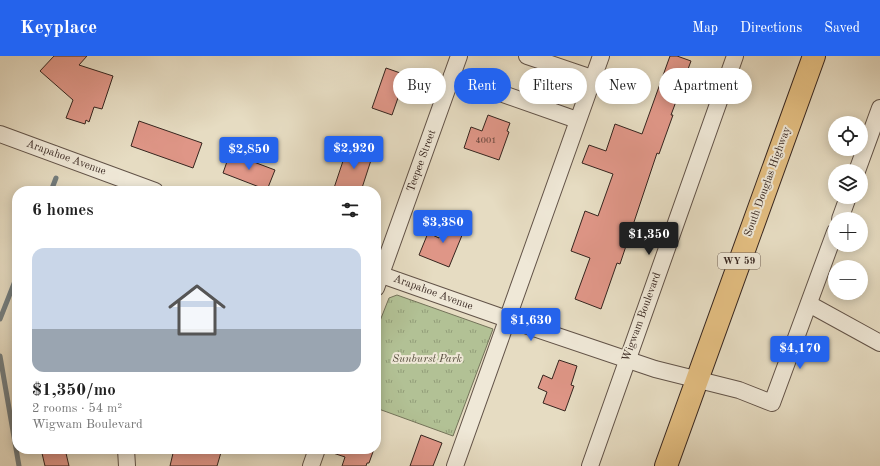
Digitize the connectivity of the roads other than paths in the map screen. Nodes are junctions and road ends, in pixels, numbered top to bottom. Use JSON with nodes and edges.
{"nodes":[{"id":1,"x":459,"y":56,"type":"edge"},
{"id":2,"x":527,"y":56,"type":"edge"},
{"id":3,"x":600,"y":56,"type":"edge"},
{"id":4,"x":735,"y":56,"type":"edge"},
{"id":5,"x":814,"y":56,"type":"edge"},
{"id":6,"x":452,"y":76,"type":"junction"},
{"id":7,"x":592,"y":78,"type":"junction"},
{"id":8,"x":880,"y":108,"type":"edge"},
{"id":9,"x":577,"y":120,"type":"junction"},
{"id":10,"x":0,"y":134,"type":"edge"},
{"id":11,"x":860,"y":164,"type":"edge"},
{"id":12,"x":141,"y":186,"type":"edge"},
{"id":13,"x":828,"y":251,"type":"edge"},
{"id":14,"x":381,"y":270,"type":"edge"},
{"id":15,"x":381,"y":279,"type":"edge"},
{"id":16,"x":809,"y":304,"type":"junction"},
{"id":17,"x":507,"y":319,"type":"junction"},
{"id":18,"x":880,"y":343,"type":"edge"},
{"id":19,"x":627,"y":360,"type":"junction"},
{"id":20,"x":696,"y":379,"type":"junction"},
{"id":21,"x":126,"y":454,"type":"edge"},
{"id":22,"x":315,"y":454,"type":"edge"},
{"id":23,"x":126,"y":466,"type":"edge"},
{"id":24,"x":311,"y":466,"type":"edge"},
{"id":25,"x":454,"y":466,"type":"edge"},
{"id":26,"x":590,"y":466,"type":"edge"},
{"id":27,"x":666,"y":466,"type":"edge"}],
"edges":[{"from":1,"to":6,"type":"street","name":"Teepee Street"},
{"from":2,"to":7,"type":"street"},
{"from":3,"to":7,"type":"street"},
{"from":4,"to":19,"type":"street","name":"Wigwam Boulevard"},
{"from":5,"to":20,"type":"highway","name":"South Douglas Highway","number":"WY 59"},
{"from":6,"to":9,"type":"street"},
{"from":6,"to":14,"type":"street","name":"Teepee Street"},
{"from":7,"to":9,"type":"street"},
{"from":8,"to":11,"type":"street"},
{"from":9,"to":17,"type":"street"},
{"from":10,"to":12,"type":"street","name":"Arapahoe Avenue"},
{"from":13,"to":16,"type":"street"},
{"from":15,"to":17,"type":"street","name":"Arapahoe Avenue"},
{"from":16,"to":18,"type":"street"},
{"from":16,"to":20,"type":"street","name":"Arapahoe Avenue"},
{"from":17,"to":19,"type":"street","name":"Arapahoe Avenue"},
{"from":17,"to":25,"type":"street"},
{"from":19,"to":20,"type":"street","name":"Arapahoe Avenue"},
{"from":19,"to":26,"type":"street","name":"Wigwam Boulevard"},
{"from":20,"to":27,"type":"highway","name":"South Douglas Highway","number":"WY 59"},
{"from":21,"to":23,"type":"street"},
{"from":22,"to":24,"type":"street"}]}
